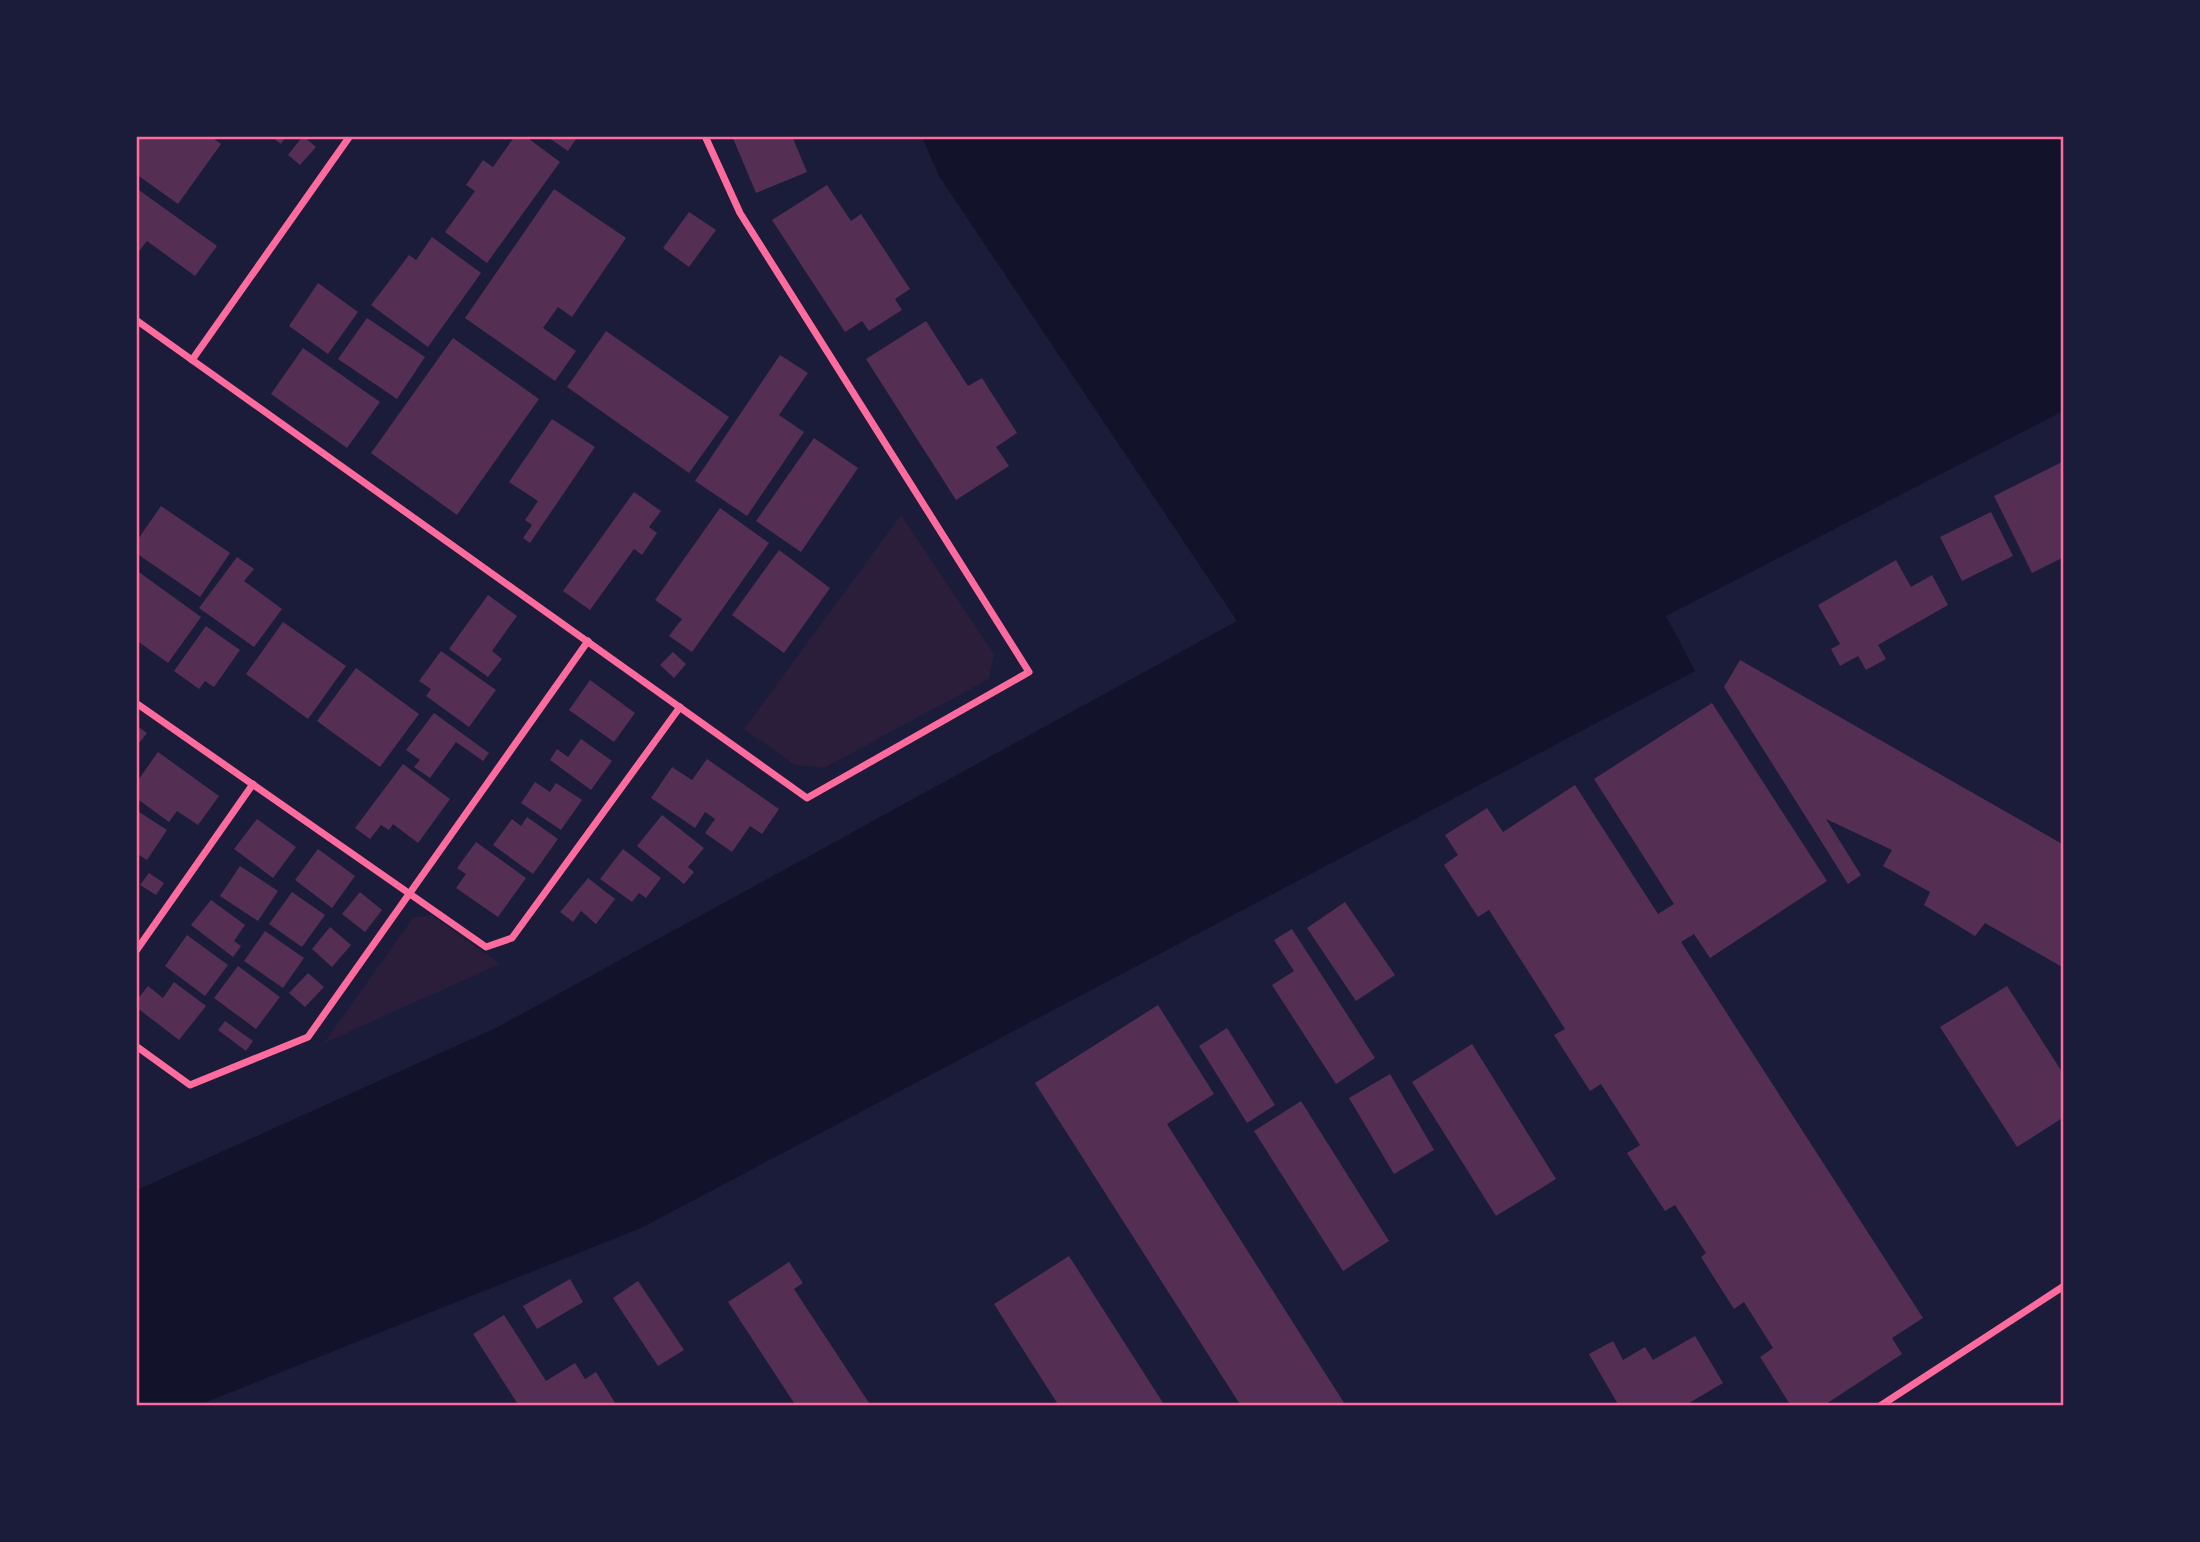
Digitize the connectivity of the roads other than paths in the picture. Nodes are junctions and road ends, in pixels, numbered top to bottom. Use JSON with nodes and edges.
{"nodes":[{"id":1,"x":349,"y":136,"type":"edge"},
{"id":2,"x":705,"y":136,"type":"edge"},
{"id":3,"x":136,"y":320,"type":"edge"},
{"id":4,"x":192,"y":360,"type":"junction"},
{"id":5,"x":588,"y":641,"type":"junction"},
{"id":6,"x":136,"y":703,"type":"edge"},
{"id":7,"x":680,"y":707,"type":"junction"},
{"id":8,"x":253,"y":784,"type":"junction"},
{"id":9,"x":411,"y":893,"type":"junction"},
{"id":10,"x":136,"y":951,"type":"edge"},
{"id":11,"x":136,"y":1046,"type":"edge"},
{"id":12,"x":2063,"y":1286,"type":"edge"},
{"id":13,"x":1880,"y":1405,"type":"edge"}],
"edges":[{"from":1,"to":4,"type":"street"},
{"from":2,"to":7,"type":"street"},
{"from":3,"to":4,"type":"street"},
{"from":4,"to":5,"type":"street"},
{"from":5,"to":7,"type":"street"},
{"from":5,"to":9,"type":"street"},
{"from":6,"to":8,"type":"street"},
{"from":7,"to":9,"type":"street"},
{"from":8,"to":9,"type":"street"},
{"from":8,"to":10,"type":"street"},
{"from":9,"to":11,"type":"street"},
{"from":12,"to":13,"type":"street"}]}
